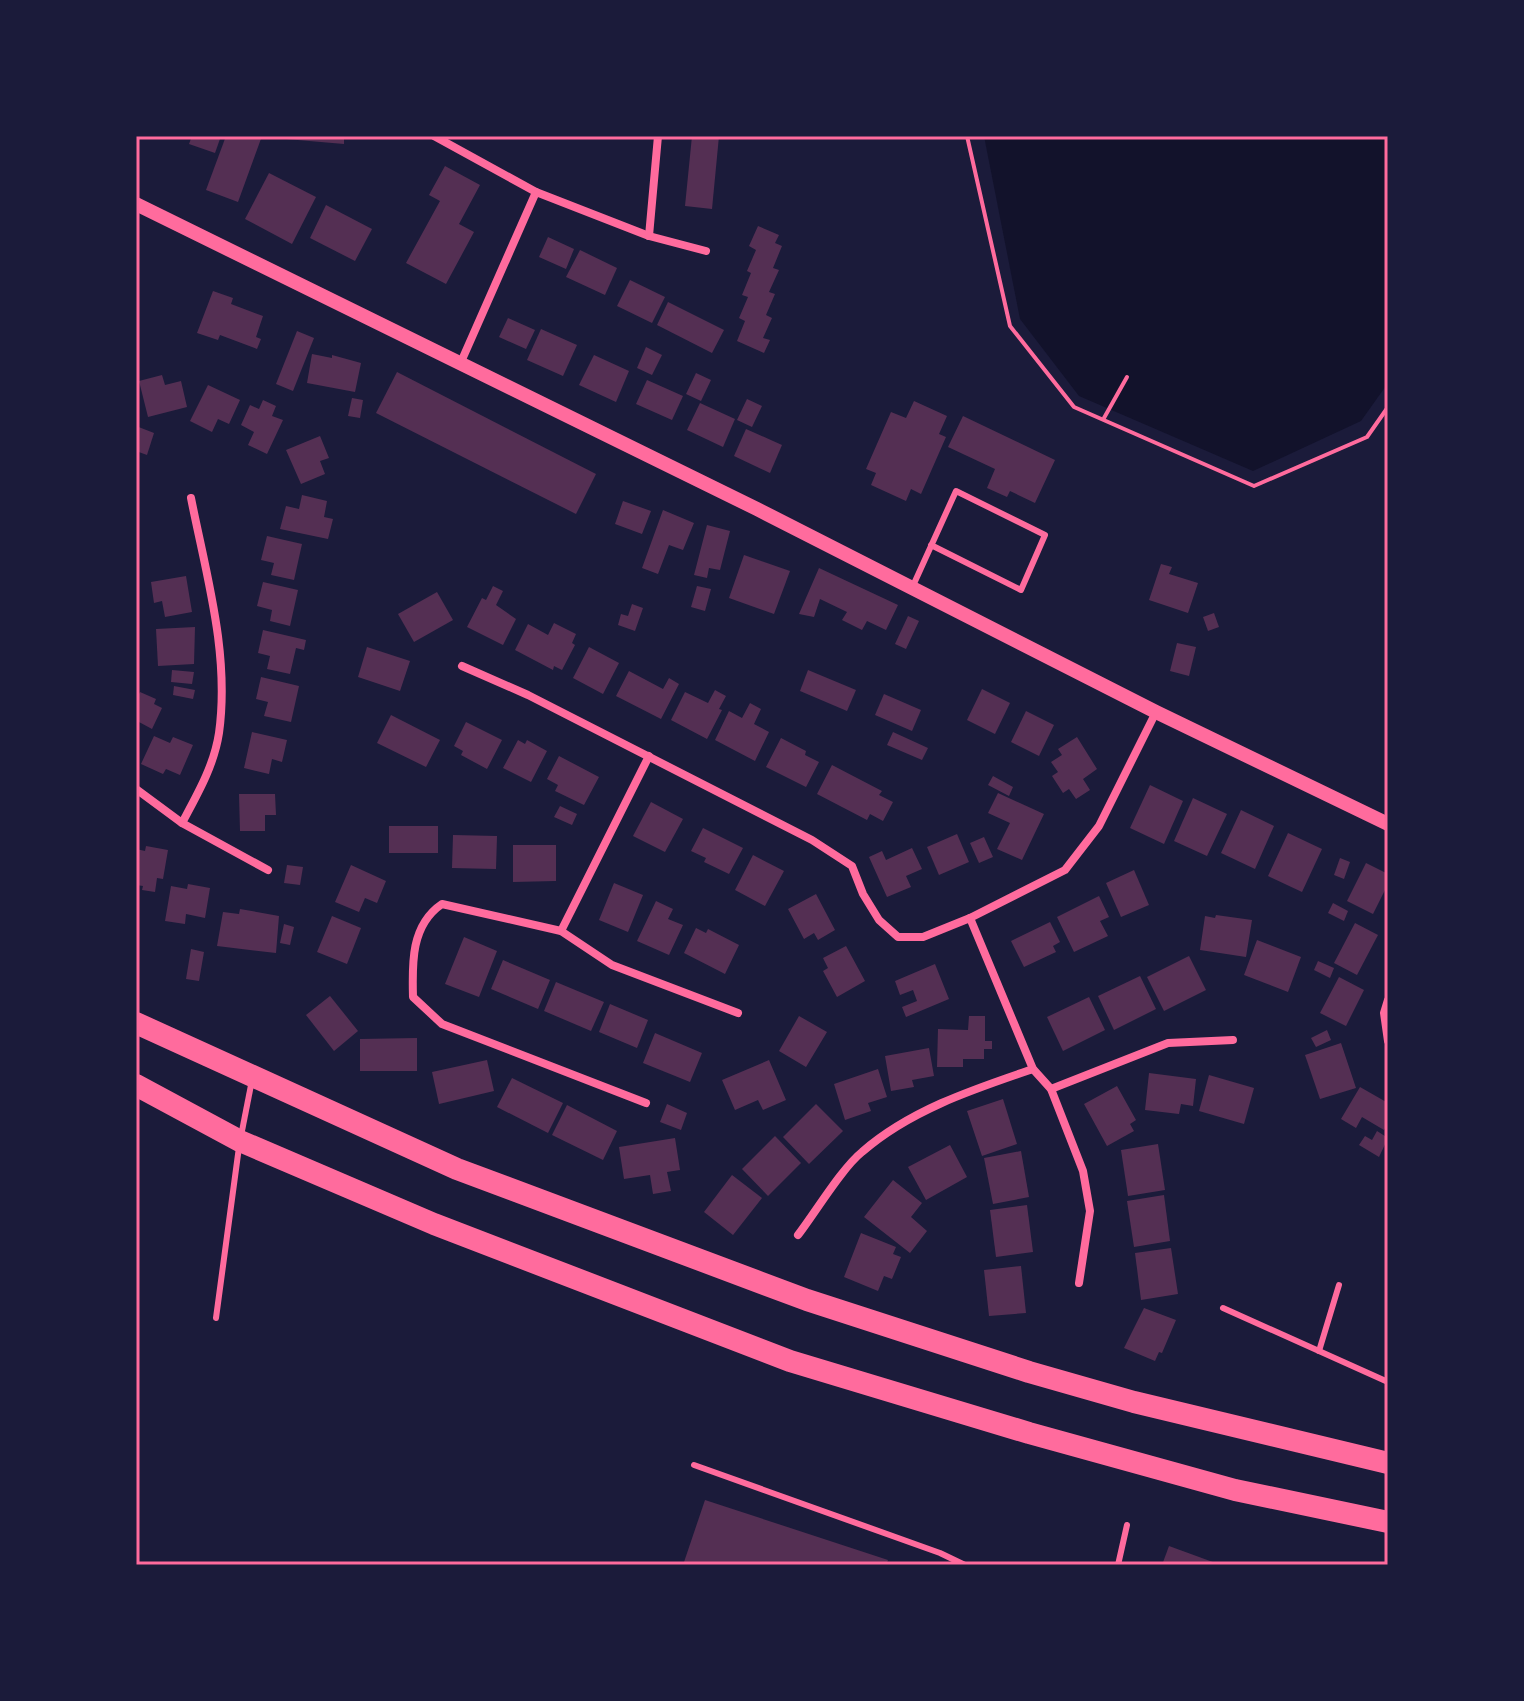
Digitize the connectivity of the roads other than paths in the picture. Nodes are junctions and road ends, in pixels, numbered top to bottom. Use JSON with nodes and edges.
{"nodes":[{"id":1,"x":434,"y":136,"type":"edge"},
{"id":2,"x":658,"y":136,"type":"edge"},
{"id":3,"x":536,"y":192,"type":"junction"},
{"id":4,"x":136,"y":204,"type":"edge"},
{"id":5,"x":649,"y":236,"type":"junction"},
{"id":6,"x":706,"y":251,"type":"dead end"},
{"id":7,"x":461,"y":362,"type":"junction"},
{"id":8,"x":191,"y":498,"type":"dead end"},
{"id":9,"x":931,"y":545,"type":"junction"},
{"id":10,"x":912,"y":588,"type":"junction"},
{"id":11,"x":462,"y":666,"type":"dead end"},
{"id":12,"x":1156,"y":712,"type":"junction"},
{"id":13,"x":649,"y":756,"type":"junction"},
{"id":14,"x":136,"y":789,"type":"edge"},
{"id":15,"x":182,"y":823,"type":"junction"},
{"id":16,"x":1388,"y":824,"type":"edge"},
{"id":17,"x":268,"y":870,"type":"dead end"},
{"id":18,"x":970,"y":918,"type":"junction"},
{"id":19,"x":561,"y":931,"type":"junction"},
{"id":20,"x":1388,"y":1000,"type":"edge"},
{"id":21,"x":738,"y":1013,"type":"dead end"},
{"id":22,"x":136,"y":1023,"type":"edge"},
{"id":23,"x":1233,"y":1040,"type":"dead end"},
{"id":24,"x":1388,"y":1041,"type":"edge"},
{"id":25,"x":1033,"y":1069,"type":"junction"},
{"id":26,"x":253,"y":1077,"type":"junction"},
{"id":27,"x":136,"y":1085,"type":"edge"},
{"id":28,"x":1051,"y":1089,"type":"junction"},
{"id":29,"x":646,"y":1103,"type":"dead end"},
{"id":30,"x":240,"y":1141,"type":"junction"},
{"id":31,"x":798,"y":1235,"type":"dead end"},
{"id":32,"x":1079,"y":1283,"type":"dead end"},
{"id":33,"x":1339,"y":1285,"type":"dead end"},
{"id":34,"x":1223,"y":1308,"type":"dead end"},
{"id":35,"x":216,"y":1318,"type":"dead end"},
{"id":36,"x":1319,"y":1351,"type":"junction"},
{"id":37,"x":1388,"y":1382,"type":"edge"},
{"id":38,"x":1388,"y":1463,"type":"edge"},
{"id":39,"x":694,"y":1465,"type":"dead end"},
{"id":40,"x":1388,"y":1522,"type":"edge"},
{"id":41,"x":1127,"y":1525,"type":"dead end"},
{"id":42,"x":965,"y":1565,"type":"edge"},
{"id":43,"x":1118,"y":1565,"type":"edge"}],
"edges":[{"from":1,"to":3,"type":"street"},
{"from":2,"to":5,"type":"street"},
{"from":3,"to":5,"type":"street"},
{"from":3,"to":7,"type":"street"},
{"from":4,"to":7,"type":"street"},
{"from":5,"to":6,"type":"street"},
{"from":7,"to":10,"type":"street"},
{"from":8,"to":15,"type":"street"},
{"from":9,"to":9,"type":"lane"},
{"from":9,"to":10,"type":"lane"},
{"from":10,"to":12,"type":"street"},
{"from":11,"to":13,"type":"street"},
{"from":12,"to":16,"type":"street"},
{"from":12,"to":18,"type":"street"},
{"from":13,"to":18,"type":"street"},
{"from":13,"to":19,"type":"street"},
{"from":14,"to":15,"type":"street"},
{"from":15,"to":17,"type":"street"},
{"from":18,"to":25,"type":"street"},
{"from":19,"to":21,"type":"street"},
{"from":19,"to":29,"type":"street"},
{"from":20,"to":24,"type":"street"},
{"from":22,"to":26,"type":"highway"},
{"from":23,"to":28,"type":"street"},
{"from":25,"to":28,"type":"street"},
{"from":25,"to":31,"type":"street"},
{"from":26,"to":30,"type":"lane"},
{"from":26,"to":38,"type":"highway"},
{"from":27,"to":30,"type":"highway"},
{"from":28,"to":32,"type":"street"},
{"from":30,"to":35,"type":"lane"},
{"from":30,"to":40,"type":"highway"},
{"from":33,"to":36,"type":"lane"},
{"from":34,"to":36,"type":"lane"},
{"from":36,"to":37,"type":"lane"},
{"from":39,"to":42,"type":"lane"},
{"from":41,"to":43,"type":"lane"}]}
